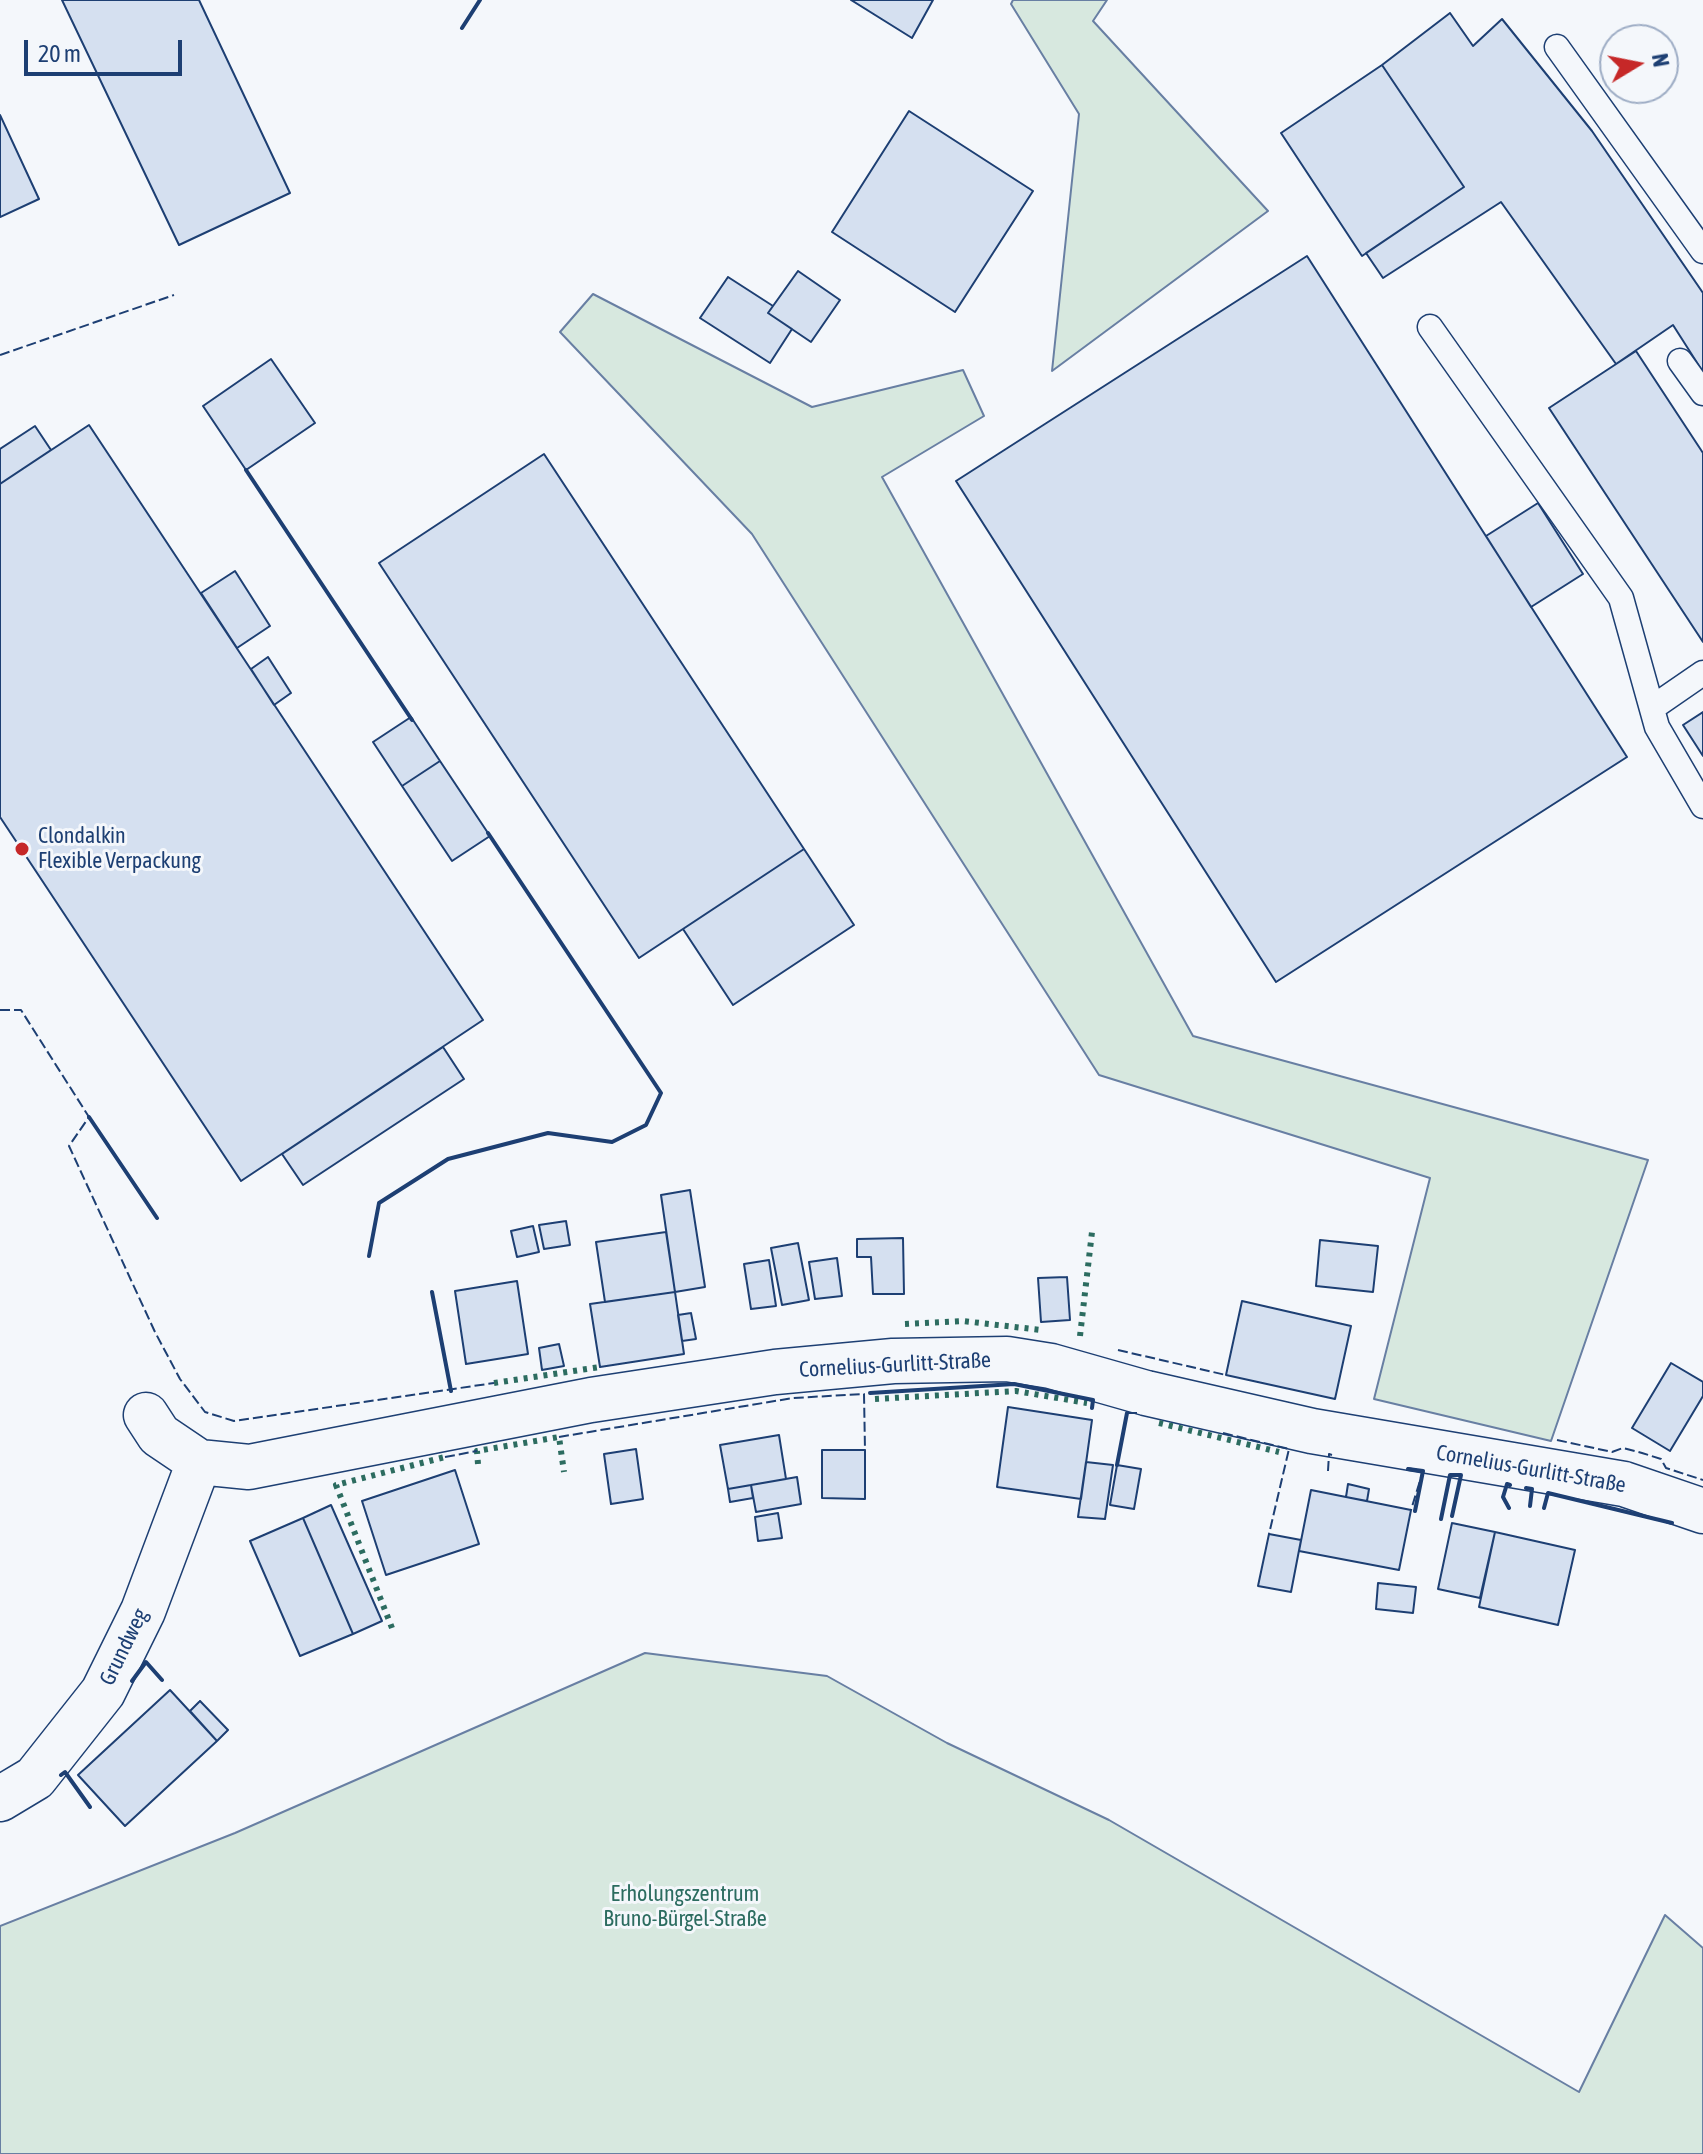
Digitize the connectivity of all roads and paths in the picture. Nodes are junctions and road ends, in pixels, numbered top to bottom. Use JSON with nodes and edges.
{"nodes":[{"id":1,"x":1557,"y":47,"type":"dead end"},
{"id":2,"x":1703,"y":251,"type":"edge"},
{"id":3,"x":1430,"y":327,"type":"dead end"},
{"id":4,"x":1680,"y":361,"type":"dead end"},
{"id":5,"x":1703,"y":393,"type":"edge"},
{"id":6,"x":1703,"y":673,"type":"edge"},
{"id":7,"x":1652,"y":708,"type":"junction"},
{"id":8,"x":1703,"y":806,"type":"edge"},
{"id":9,"x":146,"y":1415,"type":"dead end"},
{"id":10,"x":199,"y":1462,"type":"junction"},
{"id":11,"x":1703,"y":1511,"type":"edge"},
{"id":12,"x":0,"y":1799,"type":"edge"}],
"edges":[{"from":1,"to":2,"type":"lane"},
{"from":3,"to":7,"type":"lane"},
{"from":4,"to":5,"type":"lane"},
{"from":6,"to":7,"type":"lane"},
{"from":7,"to":8,"type":"lane"},
{"from":9,"to":10,"type":"street","name":"Cornelius-Gurlitt-Straße"},
{"from":10,"to":11,"type":"street","name":"Cornelius-Gurlitt-Straße"},
{"from":10,"to":12,"type":"street","name":"Grundweg"}]}
